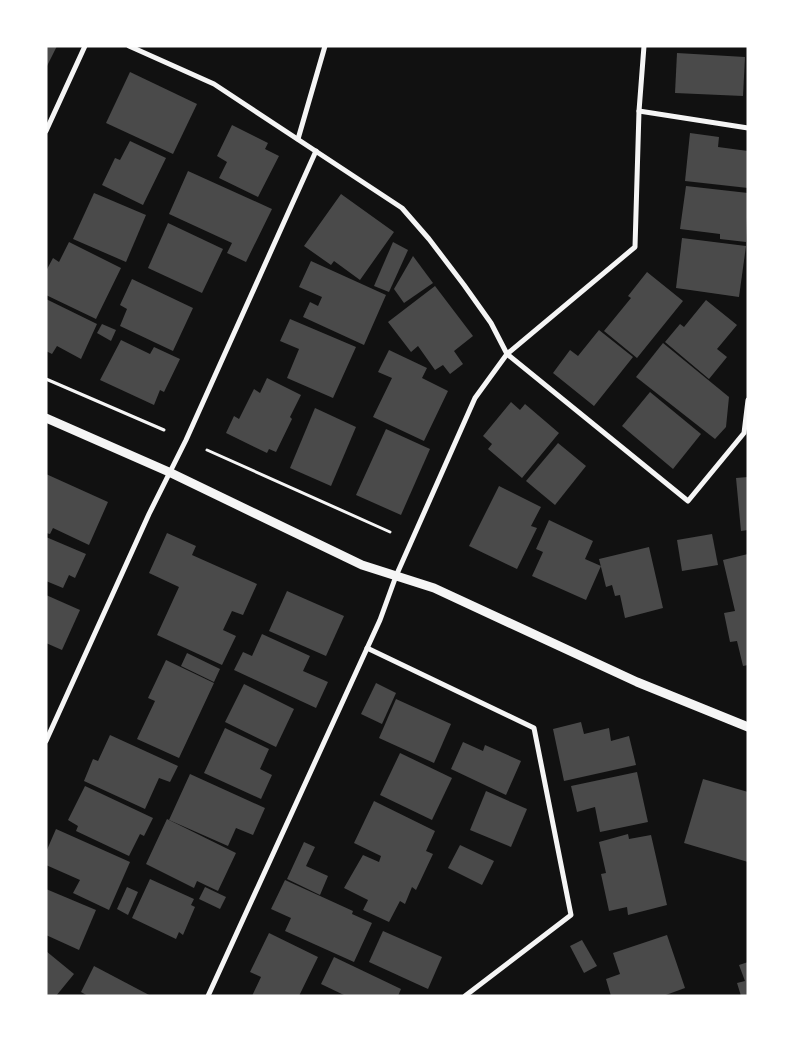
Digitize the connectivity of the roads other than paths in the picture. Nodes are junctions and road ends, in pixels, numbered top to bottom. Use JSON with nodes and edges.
{"nodes":[{"id":1,"x":85,"y":46,"type":"edge"},
{"id":2,"x":129,"y":46,"type":"edge"},
{"id":3,"x":325,"y":46,"type":"edge"},
{"id":4,"x":644,"y":46,"type":"edge"},
{"id":5,"x":639,"y":111,"type":"junction"},
{"id":6,"x":748,"y":128,"type":"edge"},
{"id":7,"x":46,"y":132,"type":"edge"},
{"id":8,"x":298,"y":139,"type":"junction"},
{"id":9,"x":316,"y":151,"type":"junction"},
{"id":10,"x":507,"y":354,"type":"junction"},
{"id":11,"x":748,"y":400,"type":"edge"},
{"id":12,"x":46,"y":418,"type":"edge"},
{"id":13,"x":169,"y":472,"type":"junction"},
{"id":14,"x":396,"y":576,"type":"junction"},
{"id":15,"x":367,"y":648,"type":"junction"},
{"id":16,"x":748,"y":727,"type":"edge"},
{"id":17,"x":46,"y":741,"type":"edge"},
{"id":18,"x":208,"y":996,"type":"edge"},
{"id":19,"x":465,"y":996,"type":"edge"}],
"edges":[{"from":1,"to":7,"type":"street"},
{"from":2,"to":8,"type":"street"},
{"from":3,"to":8,"type":"street"},
{"from":4,"to":5,"type":"street"},
{"from":5,"to":6,"type":"street"},
{"from":5,"to":10,"type":"street"},
{"from":8,"to":9,"type":"street"},
{"from":9,"to":10,"type":"street"},
{"from":9,"to":13,"type":"street"},
{"from":10,"to":11,"type":"street"},
{"from":10,"to":14,"type":"street"},
{"from":12,"to":13,"type":"street"},
{"from":13,"to":14,"type":"street"},
{"from":13,"to":17,"type":"street"},
{"from":14,"to":15,"type":"street"},
{"from":14,"to":16,"type":"street"},
{"from":15,"to":18,"type":"street"},
{"from":15,"to":19,"type":"street"}]}
